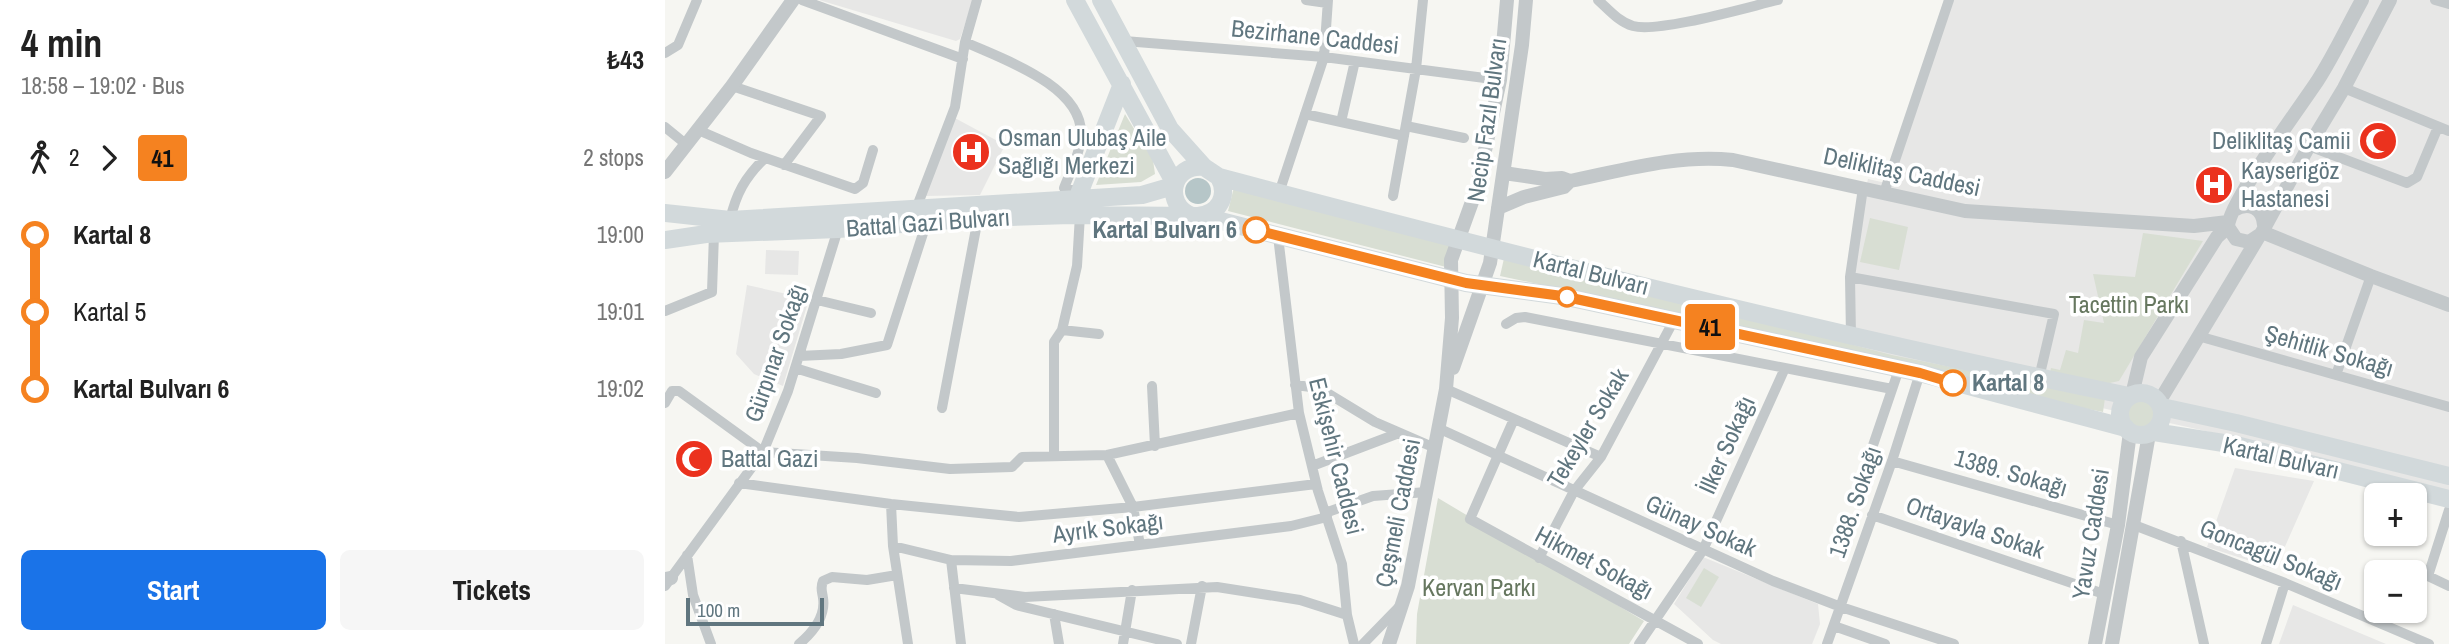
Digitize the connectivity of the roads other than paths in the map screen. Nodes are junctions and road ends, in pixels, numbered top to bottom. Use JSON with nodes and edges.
{"nodes":[{"id":1,"x":697,"y":0,"type":"edge"},
{"id":2,"x":977,"y":0,"type":"edge"},
{"id":3,"x":1075,"y":0,"type":"edge"},
{"id":4,"x":1101,"y":0,"type":"edge"},
{"id":5,"x":1306,"y":0,"type":"edge"},
{"id":6,"x":1423,"y":0,"type":"edge"},
{"id":7,"x":1507,"y":0,"type":"edge"},
{"id":8,"x":1526,"y":0,"type":"edge"},
{"id":9,"x":1598,"y":0,"type":"edge"},
{"id":10,"x":1719,"y":0,"type":"edge"},
{"id":11,"x":1778,"y":0,"type":"edge"},
{"id":12,"x":1949,"y":0,"type":"edge"},
{"id":13,"x":2362,"y":0,"type":"edge"},
{"id":14,"x":2390,"y":0,"type":"edge"},
{"id":15,"x":2435,"y":0,"type":"edge"},
{"id":16,"x":793,"y":1,"type":"edge"},
{"id":17,"x":1328,"y":2,"type":"edge"},
{"id":18,"x":2449,"y":4,"type":"edge"},
{"id":19,"x":1719,"y":13,"type":"junction"},
{"id":20,"x":1124,"y":41,"type":"junction"},
{"id":21,"x":965,"y":42,"type":"junction"},
{"id":22,"x":665,"y":53,"type":"edge"},
{"id":23,"x":1324,"y":57,"type":"junction"},
{"id":24,"x":963,"y":59,"type":"junction"},
{"id":25,"x":1355,"y":61,"type":"junction"},
{"id":26,"x":1416,"y":69,"type":"junction"},
{"id":27,"x":1500,"y":80,"type":"junction"},
{"id":28,"x":1122,"y":84,"type":"junction"},
{"id":29,"x":732,"y":86,"type":"junction"},
{"id":30,"x":2344,"y":88,"type":"junction"},
{"id":31,"x":1305,"y":114,"type":"junction"},
{"id":32,"x":1341,"y":122,"type":"junction"},
{"id":33,"x":665,"y":127,"type":"edge"},
{"id":34,"x":2444,"y":129,"type":"edge"},
{"id":35,"x":698,"y":130,"type":"junction"},
{"id":36,"x":1405,"y":131,"type":"junction"},
{"id":37,"x":1464,"y":138,"type":"dead end"},
{"id":38,"x":687,"y":145,"type":"junction"},
{"id":39,"x":2309,"y":146,"type":"junction"},
{"id":40,"x":873,"y":150,"type":"dead end"},
{"id":41,"x":765,"y":158,"type":"junction"},
{"id":42,"x":784,"y":164,"type":"junction"},
{"id":43,"x":665,"y":172,"type":"edge"},
{"id":44,"x":1211,"y":172,"type":"junction"},
{"id":45,"x":1504,"y":173,"type":"junction"},
{"id":46,"x":1570,"y":181,"type":"junction"},
{"id":47,"x":1174,"y":184,"type":"junction"},
{"id":48,"x":1863,"y":188,"type":"junction"},
{"id":49,"x":1279,"y":193,"type":"junction"},
{"id":50,"x":1884,"y":193,"type":"junction"},
{"id":51,"x":1393,"y":196,"type":"dead end"},
{"id":52,"x":1079,"y":202,"type":"junction"},
{"id":53,"x":1498,"y":208,"type":"junction"},
{"id":54,"x":665,"y":213,"type":"edge"},
{"id":55,"x":922,"y":215,"type":"junction"},
{"id":56,"x":1196,"y":216,"type":"junction"},
{"id":57,"x":978,"y":218,"type":"junction"},
{"id":58,"x":730,"y":220,"type":"junction"},
{"id":59,"x":2230,"y":220,"type":"junction"},
{"id":60,"x":838,"y":229,"type":"junction"},
{"id":61,"x":2262,"y":232,"type":"junction"},
{"id":62,"x":714,"y":234,"type":"junction"},
{"id":63,"x":1278,"y":236,"type":"junction"},
{"id":64,"x":1458,"y":239,"type":"junction"},
{"id":65,"x":665,"y":240,"type":"edge"},
{"id":66,"x":1491,"y":247,"type":"junction"},
{"id":67,"x":2371,"y":276,"type":"junction"},
{"id":68,"x":1850,"y":277,"type":"junction"},
{"id":69,"x":1452,"y":280,"type":"junction"},
{"id":70,"x":1482,"y":286,"type":"junction"},
{"id":71,"x":817,"y":300,"type":"junction"},
{"id":72,"x":2449,"y":304,"type":"edge"},
{"id":73,"x":665,"y":311,"type":"edge"},
{"id":74,"x":871,"y":313,"type":"dead end"},
{"id":75,"x":1674,"y":320,"type":"junction"},
{"id":76,"x":1506,"y":324,"type":"dead end"},
{"id":77,"x":1062,"y":330,"type":"junction"},
{"id":78,"x":1099,"y":334,"type":"dead end"},
{"id":79,"x":1851,"y":336,"type":"junction"},
{"id":80,"x":2198,"y":336,"type":"junction"},
{"id":81,"x":1661,"y":344,"type":"junction"},
{"id":82,"x":799,"y":356,"type":"junction"},
{"id":83,"x":795,"y":368,"type":"junction"},
{"id":84,"x":1785,"y":368,"type":"junction"},
{"id":85,"x":1899,"y":369,"type":"junction"},
{"id":86,"x":1920,"y":373,"type":"junction"},
{"id":87,"x":2336,"y":375,"type":"junction"},
{"id":88,"x":2039,"y":378,"type":"junction"},
{"id":89,"x":1295,"y":385,"type":"junction"},
{"id":90,"x":1152,"y":386,"type":"dead end"},
{"id":91,"x":1446,"y":389,"type":"junction"},
{"id":92,"x":1892,"y":389,"type":"junction"},
{"id":93,"x":876,"y":393,"type":"dead end"},
{"id":94,"x":2131,"y":395,"type":"junction"},
{"id":95,"x":665,"y":403,"type":"edge"},
{"id":96,"x":2161,"y":404,"type":"junction"},
{"id":97,"x":2449,"y":407,"type":"edge"},
{"id":98,"x":941,"y":408,"type":"dead end"},
{"id":99,"x":1299,"y":413,"type":"junction"},
{"id":100,"x":1514,"y":419,"type":"junction"},
{"id":101,"x":1439,"y":428,"type":"junction"},
{"id":102,"x":2128,"y":430,"type":"junction"},
{"id":103,"x":1399,"y":433,"type":"junction"},
{"id":104,"x":2151,"y":433,"type":"junction"},
{"id":105,"x":1155,"y":446,"type":"junction"},
{"id":106,"x":1435,"y":448,"type":"junction"},
{"id":107,"x":764,"y":452,"type":"junction"},
{"id":108,"x":1107,"y":455,"type":"junction"},
{"id":109,"x":1054,"y":456,"type":"junction"},
{"id":110,"x":1499,"y":456,"type":"junction"},
{"id":111,"x":1601,"y":457,"type":"junction"},
{"id":112,"x":1869,"y":457,"type":"dead end"},
{"id":113,"x":1892,"y":461,"type":"junction"},
{"id":114,"x":1312,"y":466,"type":"junction"},
{"id":115,"x":2449,"y":476,"type":"edge"},
{"id":116,"x":739,"y":482,"type":"junction"},
{"id":117,"x":1316,"y":484,"type":"junction"},
{"id":118,"x":1574,"y":491,"type":"junction"},
{"id":119,"x":1427,"y":492,"type":"junction"},
{"id":120,"x":2449,"y":499,"type":"edge"},
{"id":121,"x":891,"y":504,"type":"junction"},
{"id":122,"x":1133,"y":507,"type":"junction"},
{"id":123,"x":2449,"y":510,"type":"edge"},
{"id":124,"x":1326,"y":515,"type":"junction"},
{"id":125,"x":1872,"y":515,"type":"junction"},
{"id":126,"x":2117,"y":525,"type":"junction"},
{"id":127,"x":2134,"y":525,"type":"junction"},
{"id":128,"x":2181,"y":541,"type":"junction"},
{"id":129,"x":1140,"y":545,"type":"junction"},
{"id":130,"x":893,"y":546,"type":"junction"},
{"id":131,"x":1703,"y":550,"type":"junction"},
{"id":132,"x":687,"y":555,"type":"junction"},
{"id":133,"x":1539,"y":558,"type":"junction"},
{"id":134,"x":951,"y":560,"type":"junction"},
{"id":135,"x":897,"y":575,"type":"junction"},
{"id":136,"x":667,"y":581,"type":"edge"},
{"id":137,"x":2285,"y":583,"type":"junction"},
{"id":138,"x":1202,"y":586,"type":"junction"},
{"id":139,"x":2449,"y":586,"type":"edge"},
{"id":140,"x":954,"y":588,"type":"junction"},
{"id":141,"x":1132,"y":590,"type":"junction"},
{"id":142,"x":996,"y":594,"type":"junction"},
{"id":143,"x":2104,"y":594,"type":"junction"},
{"id":144,"x":1403,"y":603,"type":"junction"},
{"id":145,"x":1842,"y":607,"type":"junction"},
{"id":146,"x":1054,"y":614,"type":"junction"},
{"id":147,"x":1347,"y":615,"type":"junction"},
{"id":148,"x":1656,"y":620,"type":"junction"},
{"id":149,"x":1834,"y":626,"type":"junction"},
{"id":150,"x":1126,"y":631,"type":"junction"},
{"id":151,"x":1917,"y":638,"type":"edge"},
{"id":152,"x":711,"y":644,"type":"edge"},
{"id":153,"x":799,"y":644,"type":"edge"},
{"id":154,"x":908,"y":644,"type":"edge"},
{"id":155,"x":961,"y":644,"type":"edge"},
{"id":156,"x":1059,"y":644,"type":"edge"},
{"id":157,"x":1123,"y":644,"type":"edge"},
{"id":158,"x":1177,"y":644,"type":"edge"},
{"id":159,"x":1191,"y":644,"type":"edge"},
{"id":160,"x":1354,"y":644,"type":"edge"},
{"id":161,"x":1363,"y":644,"type":"edge"},
{"id":162,"x":1389,"y":644,"type":"edge"},
{"id":163,"x":1639,"y":644,"type":"edge"},
{"id":164,"x":1697,"y":644,"type":"edge"},
{"id":165,"x":1827,"y":644,"type":"edge"},
{"id":166,"x":1885,"y":644,"type":"edge"},
{"id":167,"x":1954,"y":644,"type":"edge"},
{"id":168,"x":2095,"y":644,"type":"edge"},
{"id":169,"x":2112,"y":644,"type":"edge"},
{"id":170,"x":2204,"y":644,"type":"edge"},
{"id":171,"x":2266,"y":644,"type":"edge"},
{"id":172,"x":2429,"y":644,"type":"edge"}],
"edges":[{"from":1,"to":22,"type":"street"},
{"from":2,"to":21,"type":"street"},
{"from":3,"to":28,"type":"main road"},
{"from":4,"to":20,"type":"main road"},
{"from":5,"to":17,"type":"street"},
{"from":6,"to":26,"type":"street"},
{"from":7,"to":27,"type":"street","name":"Necip Fazıl Bulvarı"},
{"from":8,"to":45,"type":"street","name":"Necip Fazıl Bulvarı"},
{"from":9,"to":19,"type":"street"},
{"from":10,"to":19,"type":"street"},
{"from":11,"to":19,"type":"street"},
{"from":12,"to":50,"type":"street"},
{"from":13,"to":59,"type":"street"},
{"from":14,"to":30,"type":"street"},
{"from":15,"to":18,"type":"street"},
{"from":16,"to":24,"type":"street"},
{"from":16,"to":29,"type":"street"},
{"from":17,"to":23,"type":"street"},
{"from":20,"to":23,"type":"street","name":"Bezirhane Caddesi"},
{"from":20,"to":44,"type":"main road"},
{"from":21,"to":24,"type":"street"},
{"from":21,"to":52,"type":"street"},
{"from":23,"to":25,"type":"street","name":"Bezirhane Caddesi"},
{"from":23,"to":31,"type":"street"},
{"from":24,"to":55,"type":"street"},
{"from":25,"to":26,"type":"street","name":"Bezirhane Caddesi"},
{"from":25,"to":32,"type":"street"},
{"from":26,"to":27,"type":"street","name":"Bezirhane Caddesi"},
{"from":26,"to":36,"type":"street"},
{"from":27,"to":64,"type":"street","name":"Necip Fazıl Bulvarı"},
{"from":28,"to":47,"type":"main road"},
{"from":28,"to":52,"type":"main road"},
{"from":29,"to":35,"type":"street"},
{"from":29,"to":42,"type":"street"},
{"from":30,"to":34,"type":"street"},
{"from":30,"to":39,"type":"street"},
{"from":31,"to":32,"type":"street"},
{"from":31,"to":49,"type":"street"},
{"from":32,"to":36,"type":"street"},
{"from":33,"to":38,"type":"street"},
{"from":34,"to":39,"type":"street"},
{"from":35,"to":38,"type":"street"},
{"from":35,"to":41,"type":"street"},
{"from":36,"to":37,"type":"street"},
{"from":36,"to":51,"type":"street"},
{"from":38,"to":43,"type":"street"},
{"from":39,"to":61,"type":"street"},
{"from":40,"to":42,"type":"street"},
{"from":41,"to":42,"type":"street"},
{"from":41,"to":58,"type":"street"},
{"from":44,"to":47,"type":"main road"},
{"from":44,"to":49,"type":"main road","name":"Kartal Bulvarı"},
{"from":44,"to":56,"type":"main road"},
{"from":45,"to":46,"type":"street","name":"Deliklitaş Caddesi"},
{"from":45,"to":53,"type":"street","name":"Necip Fazıl Bulvarı"},
{"from":46,"to":48,"type":"street","name":"Deliklitaş Caddesi"},
{"from":46,"to":53,"type":"street","name":"Deliklitaş Caddesi"},
{"from":47,"to":52,"type":"main road","name":"Battal Gazi Bulvarı"},
{"from":47,"to":56,"type":"main road"},
{"from":48,"to":50,"type":"street","name":"Deliklitaş Caddesi"},
{"from":48,"to":68,"type":"street"},
{"from":49,"to":64,"type":"main road","name":"Kartal Bulvarı"},
{"from":50,"to":59,"type":"street","name":"Deliklitaş Caddesi"},
{"from":52,"to":55,"type":"main road","name":"Battal Gazi Bulvarı"},
{"from":52,"to":56,"type":"main road","name":"Battal Gazi Bulvarı"},
{"from":52,"to":57,"type":"main road","name":"Battal Gazi Bulvarı"},
{"from":52,"to":77,"type":"street"},
{"from":53,"to":66,"type":"street","name":"Necip Fazıl Bulvarı"},
{"from":54,"to":58,"type":"main road","name":"Battal Gazi Bulvarı"},
{"from":55,"to":57,"type":"main road","name":"Battal Gazi Bulvarı"},
{"from":55,"to":58,"type":"main road","name":"Battal Gazi Bulvarı"},
{"from":55,"to":60,"type":"main road","name":"Battal Gazi Bulvarı"},
{"from":55,"to":82,"type":"street"},
{"from":56,"to":63,"type":"main road","name":"Kartal Bulvarı"},
{"from":57,"to":98,"type":"street"},
{"from":59,"to":61,"type":"street"},
{"from":59,"to":61,"type":"street"},
{"from":59,"to":94,"type":"street"},
{"from":60,"to":62,"type":"main road","name":"Battal Gazi Bulvarı"},
{"from":60,"to":71,"type":"street","name":"Gürpınar Sokağı"},
{"from":61,"to":67,"type":"street"},
{"from":61,"to":80,"type":"street"},
{"from":62,"to":65,"type":"main road","name":"Battal Gazi Bulvarı"},
{"from":62,"to":73,"type":"street"},
{"from":63,"to":69,"type":"main road","name":"Kartal Bulvarı"},
{"from":63,"to":89,"type":"street","name":"Eskişehir Caddesi"},
{"from":64,"to":66,"type":"main road","name":"Kartal Bulvarı"},
{"from":64,"to":69,"type":"street","name":"Necip Fazıl Bulvarı"},
{"from":66,"to":70,"type":"street","name":"Necip Fazıl Bulvarı"},
{"from":66,"to":79,"type":"main road","name":"Kartal Bulvarı"},
{"from":67,"to":72,"type":"street"},
{"from":67,"to":87,"type":"street"},
{"from":68,"to":79,"type":"street"},
{"from":68,"to":88,"type":"street"},
{"from":69,"to":70,"type":"main road","name":"Kartal Bulvarı"},
{"from":69,"to":91,"type":"street","name":"Çeşmeli Caddesi"},
{"from":70,"to":75,"type":"main road","name":"Kartal Bulvarı"},
{"from":70,"to":91,"type":"street","name":"Çeşmeli Caddesi"},
{"from":71,"to":74,"type":"street"},
{"from":71,"to":82,"type":"street","name":"Gürpınar Sokağı"},
{"from":75,"to":81,"type":"street","name":"Tekeyler Sokak"},
{"from":75,"to":85,"type":"main road","name":"Kartal Bulvarı"},
{"from":76,"to":81,"type":"street"},
{"from":77,"to":78,"type":"street"},
{"from":77,"to":109,"type":"street"},
{"from":79,"to":88,"type":"main road","name":"Kartal Bulvarı"},
{"from":80,"to":87,"type":"street","name":"Şehitlik Sokağı"},
{"from":80,"to":96,"type":"street"},
{"from":81,"to":84,"type":"street"},
{"from":81,"to":111,"type":"street","name":"Tekeyler Sokak"},
{"from":82,"to":83,"type":"street","name":"Gürpınar Sokağı"},
{"from":83,"to":93,"type":"street"},
{"from":83,"to":107,"type":"street","name":"Gürpınar Sokağı"},
{"from":84,"to":92,"type":"street"},
{"from":84,"to":131,"type":"street","name":"İlker Sokağı"},
{"from":85,"to":86,"type":"main road","name":"Kartal Bulvarı"},
{"from":85,"to":92,"type":"street"},
{"from":86,"to":102,"type":"main road","name":"Kartal Bulvarı"},
{"from":86,"to":113,"type":"street","name":"1388. Sokağı"},
{"from":87,"to":97,"type":"street","name":"Şehitlik Sokağı"},
{"from":88,"to":94,"type":"main road","name":"Kartal Bulvarı"},
{"from":89,"to":99,"type":"street","name":"Eskişehir Caddesi"},
{"from":89,"to":103,"type":"street"},
{"from":90,"to":105,"type":"street"},
{"from":91,"to":100,"type":"street"},
{"from":91,"to":101,"type":"street","name":"Çeşmeli Caddesi"},
{"from":92,"to":112,"type":"street"},
{"from":94,"to":96,"type":"main road"},
{"from":94,"to":102,"type":"main road"},
{"from":95,"to":107,"type":"street"},
{"from":96,"to":104,"type":"main road"},
{"from":96,"to":115,"type":"main road","name":"Kartal Bulvarı"},
{"from":99,"to":105,"type":"street"},
{"from":99,"to":114,"type":"street","name":"Eskişehir Caddesi"},
{"from":100,"to":110,"type":"street"},
{"from":100,"to":111,"type":"street"},
{"from":101,"to":106,"type":"street","name":"Çeşmeli Caddesi"},
{"from":101,"to":110,"type":"street","name":"Günay Sokak"},
{"from":102,"to":104,"type":"main road"},
{"from":102,"to":126,"type":"street","name":"Yavuz Caddesi"},
{"from":103,"to":106,"type":"street"},
{"from":103,"to":114,"type":"street"},
{"from":104,"to":120,"type":"main road","name":"Kartal Bulvarı"},
{"from":104,"to":127,"type":"street","name":"Yavuz Caddesi"},
{"from":105,"to":108,"type":"street"},
{"from":106,"to":119,"type":"street","name":"Çeşmeli Caddesi"},
{"from":107,"to":109,"type":"street"},
{"from":107,"to":116,"type":"street","name":"Gürpınar Sokağı"},
{"from":108,"to":109,"type":"street"},
{"from":108,"to":122,"type":"street"},
{"from":110,"to":118,"type":"street","name":"Günay Sokak"},
{"from":110,"to":133,"type":"street","name":"Hikmet Sokağı"},
{"from":111,"to":118,"type":"street","name":"Tekeyler Sokak"},
{"from":113,"to":125,"type":"street","name":"1388. Sokağı"},
{"from":113,"to":126,"type":"street","name":"1389. Sokağı"},
{"from":114,"to":117,"type":"street","name":"Eskişehir Caddesi"},
{"from":116,"to":121,"type":"street"},
{"from":116,"to":132,"type":"street","name":"Gürpınar Sokağı"},
{"from":117,"to":122,"type":"street"},
{"from":117,"to":124,"type":"street","name":"Eskişehir Caddesi"},
{"from":118,"to":131,"type":"street","name":"Günay Sokak"},
{"from":118,"to":133,"type":"street","name":"Tekeyler Sokak"},
{"from":119,"to":124,"type":"street","name":"Ayrık Sokağı"},
{"from":119,"to":144,"type":"street","name":"Çeşmeli Caddesi"},
{"from":121,"to":122,"type":"street"},
{"from":121,"to":130,"type":"street"},
{"from":122,"to":129,"type":"street"},
{"from":123,"to":139,"type":"street"},
{"from":124,"to":129,"type":"street","name":"Ayrık Sokağı"},
{"from":124,"to":147,"type":"street","name":"Eskişehir Caddesi"},
{"from":125,"to":143,"type":"street","name":"Ortayayla Sokak"},
{"from":125,"to":145,"type":"street","name":"1388. Sokağı"},
{"from":126,"to":143,"type":"street","name":"Yavuz Caddesi"},
{"from":127,"to":128,"type":"street","name":"Goncagül Sokağı"},
{"from":127,"to":169,"type":"street","name":"Yavuz Caddesi"},
{"from":128,"to":137,"type":"street","name":"Goncagül Sokağı"},
{"from":128,"to":170,"type":"street"},
{"from":129,"to":134,"type":"street","name":"Ayrık Sokağı"},
{"from":130,"to":134,"type":"street","name":"Ayrık Sokağı"},
{"from":130,"to":135,"type":"street"},
{"from":131,"to":145,"type":"street","name":"Günay Sokak"},
{"from":131,"to":148,"type":"street","name":"İlker Sokağı"},
{"from":132,"to":136,"type":"street","name":"Gürpınar Sokağı"},
{"from":132,"to":152,"type":"street"},
{"from":133,"to":148,"type":"street","name":"Hikmet Sokağı"},
{"from":134,"to":140,"type":"street"},
{"from":135,"to":153,"type":"street"},
{"from":135,"to":154,"type":"street"},
{"from":137,"to":171,"type":"street"},
{"from":137,"to":172,"type":"street","name":"Goncagül Sokağı"},
{"from":138,"to":141,"type":"street"},
{"from":138,"to":147,"type":"street"},
{"from":138,"to":159,"type":"street"},
{"from":140,"to":142,"type":"street"},
{"from":140,"to":155,"type":"street"},
{"from":141,"to":142,"type":"street"},
{"from":141,"to":150,"type":"street"},
{"from":142,"to":146,"type":"street"},
{"from":143,"to":168,"type":"street","name":"Yavuz Caddesi"},
{"from":144,"to":161,"type":"street"},
{"from":144,"to":162,"type":"street","name":"Çeşmeli Caddesi"},
{"from":145,"to":149,"type":"street","name":"1388. Sokağı"},
{"from":145,"to":151,"type":"street","name":"Günay Sokak"},
{"from":146,"to":150,"type":"street"},
{"from":146,"to":156,"type":"street"},
{"from":147,"to":160,"type":"street","name":"Eskişehir Caddesi"},
{"from":148,"to":163,"type":"street","name":"İlker Sokağı"},
{"from":148,"to":164,"type":"street","name":"Hikmet Sokağı"},
{"from":149,"to":165,"type":"street","name":"1388. Sokağı"},
{"from":149,"to":166,"type":"street"},
{"from":150,"to":157,"type":"street"},
{"from":150,"to":158,"type":"street"},
{"from":151,"to":167,"type":"street","name":"Günay Sokak"}]}
